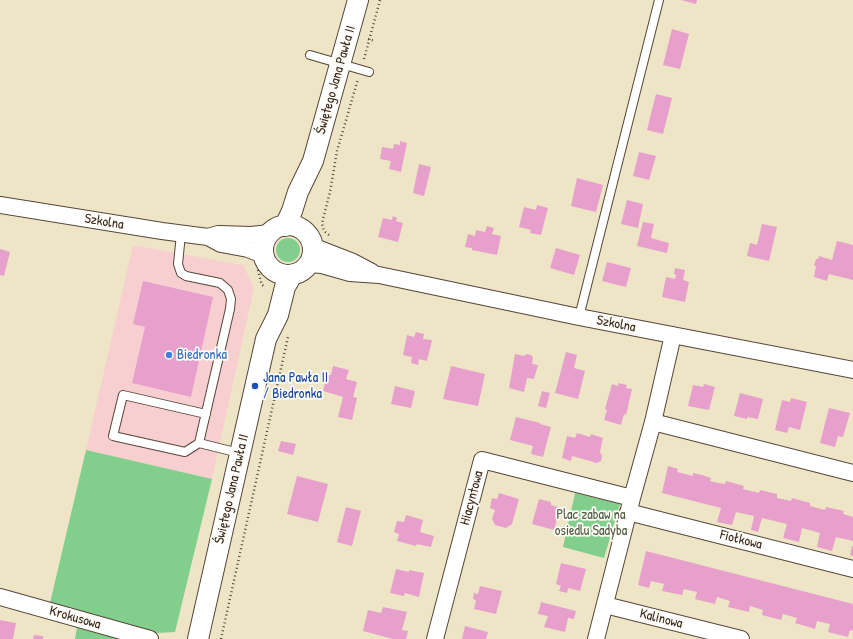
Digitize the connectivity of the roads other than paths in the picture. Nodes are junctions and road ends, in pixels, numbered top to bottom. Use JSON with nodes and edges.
{"nodes":[{"id":1,"x":358,"y":0,"type":"edge"},
{"id":2,"x":659,"y":0,"type":"edge"},
{"id":3,"x":310,"y":55,"type":"dead end"},
{"id":4,"x":340,"y":64,"type":"junction"},
{"id":5,"x":365,"y":71,"type":"road end"},
{"id":6,"x":313,"y":161,"type":"junction"},
{"id":7,"x":0,"y":205,"type":"edge"},
{"id":8,"x":278,"y":229,"type":"junction"},
{"id":9,"x":181,"y":234,"type":"junction"},
{"id":10,"x":208,"y":237,"type":"junction"},
{"id":11,"x":308,"y":239,"type":"junction"},
{"id":12,"x":264,"y":264,"type":"junction"},
{"id":13,"x":300,"y":269,"type":"junction"},
{"id":14,"x":379,"y":275,"type":"junction"},
{"id":15,"x":579,"y":317,"type":"junction"},
{"id":16,"x":673,"y":335,"type":"junction"},
{"id":17,"x":266,"y":339,"type":"junction"},
{"id":18,"x":853,"y":370,"type":"edge"},
{"id":19,"x":206,"y":414,"type":"junction"},
{"id":20,"x":653,"y":422,"type":"junction"},
{"id":21,"x":199,"y":443,"type":"junction"},
{"id":22,"x":240,"y":454,"type":"junction"},
{"id":23,"x":853,"y":473,"type":"edge"},
{"id":24,"x":630,"y":505,"type":"junction"},
{"id":25,"x":853,"y":569,"type":"edge"},
{"id":26,"x":0,"y":597,"type":"edge"},
{"id":27,"x":605,"y":605,"type":"junction"},
{"id":28,"x":150,"y":639,"type":"edge"},
{"id":29,"x":198,"y":639,"type":"edge"},
{"id":30,"x":435,"y":639,"type":"edge"},
{"id":31,"x":596,"y":639,"type":"edge"},
{"id":32,"x":741,"y":639,"type":"edge"}],
"edges":[{"from":1,"to":4,"type":"street","name":"Świętego Jana Pawła II"},
{"from":2,"to":15,"type":"lane"},
{"from":3,"to":4,"type":"lane"},
{"from":4,"to":5,"type":"lane"},
{"from":4,"to":6,"type":"street","name":"Świętego Jana Pawła II"},
{"from":6,"to":8,"type":"street","name":"Świętego Jana Pawła II"},
{"from":6,"to":11,"type":"street","name":"Świętego Jana Pawła II"},
{"from":7,"to":9,"type":"street","name":"Szkolna"},
{"from":8,"to":10,"type":"street","name":"Szkolna"},
{"from":8,"to":11,"type":"street"},
{"from":8,"to":12,"type":"street"},
{"from":9,"to":10,"type":"street","name":"Szkolna"},
{"from":9,"to":19,"type":"lane"},
{"from":10,"to":12,"type":"street","name":"Szkolna"},
{"from":11,"to":13,"type":"street"},
{"from":11,"to":14,"type":"street","name":"Szkolna"},
{"from":12,"to":13,"type":"street"},
{"from":12,"to":17,"type":"street","name":"Świętego Jana Pawła II"},
{"from":13,"to":14,"type":"street","name":"Szkolna"},
{"from":13,"to":17,"type":"street","name":"Świętego Jana Pawła II"},
{"from":14,"to":15,"type":"street","name":"Szkolna"},
{"from":15,"to":16,"type":"street","name":"Szkolna"},
{"from":16,"to":18,"type":"street","name":"Szkolna"},
{"from":16,"to":20,"type":"street"},
{"from":17,"to":22,"type":"street","name":"Świętego Jana Pawła II"},
{"from":19,"to":21,"type":"lane"},
{"from":19,"to":21,"type":"lane"},
{"from":20,"to":23,"type":"street"},
{"from":20,"to":24,"type":"street"},
{"from":21,"to":22,"type":"lane"},
{"from":22,"to":29,"type":"street","name":"Świętego Jana Pawła II"},
{"from":24,"to":25,"type":"street","name":"Fiołkowa"},
{"from":24,"to":27,"type":"street"},
{"from":24,"to":30,"type":"street","name":"Hiacyntowa"},
{"from":26,"to":28,"type":"street","name":"Krokusowa"},
{"from":27,"to":31,"type":"street"},
{"from":27,"to":32,"type":"street","name":"Kalinowa"}]}
